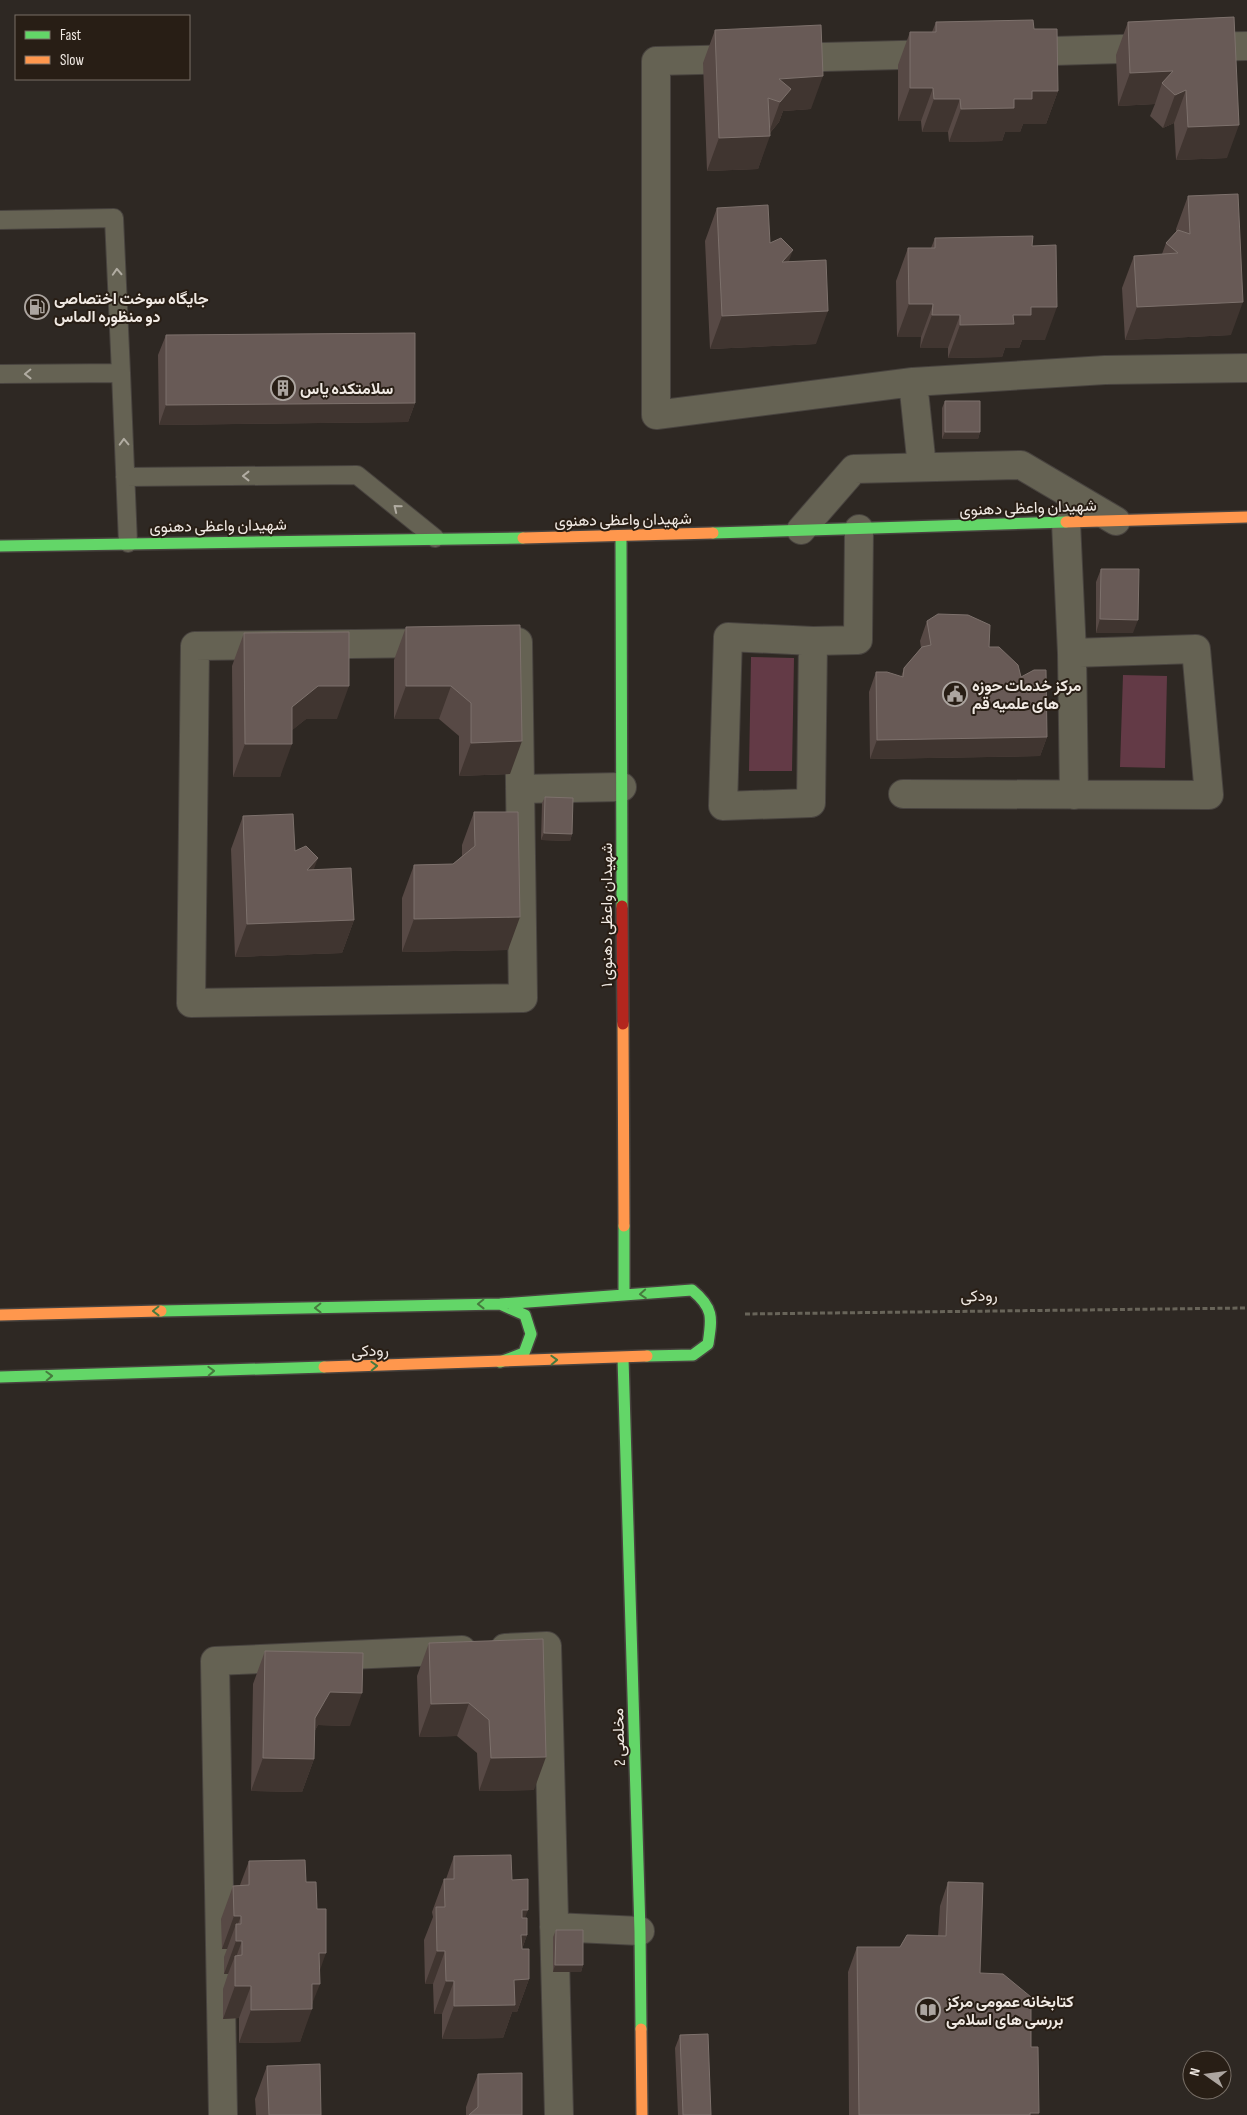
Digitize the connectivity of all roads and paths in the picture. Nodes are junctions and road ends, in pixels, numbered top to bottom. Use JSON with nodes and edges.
{"nodes":[{"id":1,"x":1247,"y":46,"type":"edge"},
{"id":2,"x":991,"y":52,"type":"edge"},
{"id":3,"x":961,"y":53,"type":"edge"},
{"id":4,"x":0,"y":220,"type":"edge"},
{"id":5,"x":1247,"y":368,"type":"edge"},
{"id":6,"x":121,"y":373,"type":"junction"},
{"id":7,"x":0,"y":374,"type":"edge"},
{"id":8,"x":914,"y":382,"type":"junction"},
{"id":9,"x":922,"y":467,"type":"junction"},
{"id":10,"x":125,"y":476,"type":"junction"},
{"id":11,"x":1247,"y":517,"type":"edge"},
{"id":12,"x":1116,"y":521,"type":"junction"},
{"id":13,"x":1066,"y":522,"type":"junction"},
{"id":14,"x":859,"y":529,"type":"junction"},
{"id":15,"x":801,"y":530,"type":"junction"},
{"id":16,"x":621,"y":536,"type":"junction"},
{"id":17,"x":436,"y":538,"type":"junction"},
{"id":18,"x":128,"y":543,"type":"junction"},
{"id":19,"x":0,"y":546,"type":"edge"},
{"id":20,"x":813,"y":641,"type":"junction"},
{"id":21,"x":1072,"y":653,"type":"junction"},
{"id":22,"x":622,"y":788,"type":"junction"},
{"id":23,"x":520,"y":789,"type":"junction"},
{"id":24,"x":904,"y":794,"type":"dead end"},
{"id":25,"x":1074,"y":795,"type":"junction"},
{"id":26,"x":624,"y":1295,"type":"junction"},
{"id":27,"x":500,"y":1304,"type":"junction"},
{"id":28,"x":1247,"y":1308,"type":"edge"},
{"id":29,"x":712,"y":1314,"type":"junction"},
{"id":30,"x":0,"y":1315,"type":"edge"},
{"id":31,"x":623,"y":1358,"type":"junction"},
{"id":32,"x":498,"y":1362,"type":"junction"},
{"id":33,"x":0,"y":1377,"type":"edge"},
{"id":34,"x":554,"y":1927,"type":"junction"},
{"id":35,"x":640,"y":1932,"type":"junction"},
{"id":36,"x":223,"y":2115,"type":"edge"},
{"id":37,"x":559,"y":2115,"type":"edge"},
{"id":38,"x":642,"y":2115,"type":"edge"}],
"edges":[{"from":1,"to":2,"type":"street"},
{"from":3,"to":8,"type":"street"},
{"from":6,"to":4,"type":"lane","one_way":true},
{"from":5,"to":8,"type":"street"},
{"from":6,"to":7,"type":"lane","one_way":true},
{"from":10,"to":6,"type":"lane","one_way":true},
{"from":8,"to":9,"type":"street"},
{"from":9,"to":12,"type":"street"},
{"from":9,"to":15,"type":"street"},
{"from":17,"to":10,"type":"lane","one_way":true},
{"from":10,"to":18,"type":"lane"},
{"from":11,"to":12,"type":"street","name":"شهیدان واعظی دهنوی"},
{"from":12,"to":13,"type":"street","name":"شهیدان واعظی دهنوی"},
{"from":13,"to":14,"type":"street","name":"شهیدان واعظی دهنوی"},
{"from":13,"to":21,"type":"street"},
{"from":14,"to":15,"type":"street","name":"شهیدان واعظی دهنوی"},
{"from":14,"to":20,"type":"street"},
{"from":15,"to":16,"type":"street","name":"شهیدان واعظی دهنوی"},
{"from":16,"to":17,"type":"street","name":"شهیدان واعظی دهنوی"},
{"from":16,"to":22,"type":"street","name":"شهیدان واعظی دهنوی ۱"},
{"from":17,"to":18,"type":"street","name":"شهیدان واعظی دهنوی"},
{"from":18,"to":19,"type":"street","name":"شهیدان واعظی دهنوی"},
{"from":20,"to":20,"type":"street"},
{"from":21,"to":25,"type":"street"},
{"from":21,"to":25,"type":"street"},
{"from":22,"to":23,"type":"street"},
{"from":22,"to":26,"type":"street","name":"شهیدان واعظی دهنوی ۱"},
{"from":23,"to":23,"type":"street"},
{"from":24,"to":25,"type":"street"},
{"from":26,"to":27,"type":"street"},
{"from":29,"to":26,"type":"street","one_way":true},
{"from":27,"to":30,"type":"street","one_way":true},
{"from":27,"to":32,"type":"street"},
{"from":28,"to":29,"type":"path","name":"رودکی"},
{"from":29,"to":31,"type":"street","name":"رودکی"},
{"from":32,"to":31,"type":"street","name":"رودکی","one_way":true},
{"from":31,"to":35,"type":"street","name":"مخلصی 2"},
{"from":33,"to":32,"type":"street","name":"رودکی","one_way":true},
{"from":34,"to":35,"type":"street"},
{"from":34,"to":36,"type":"street"},
{"from":34,"to":37,"type":"street"},
{"from":35,"to":38,"type":"street","name":"مخلصی 2"}]}
